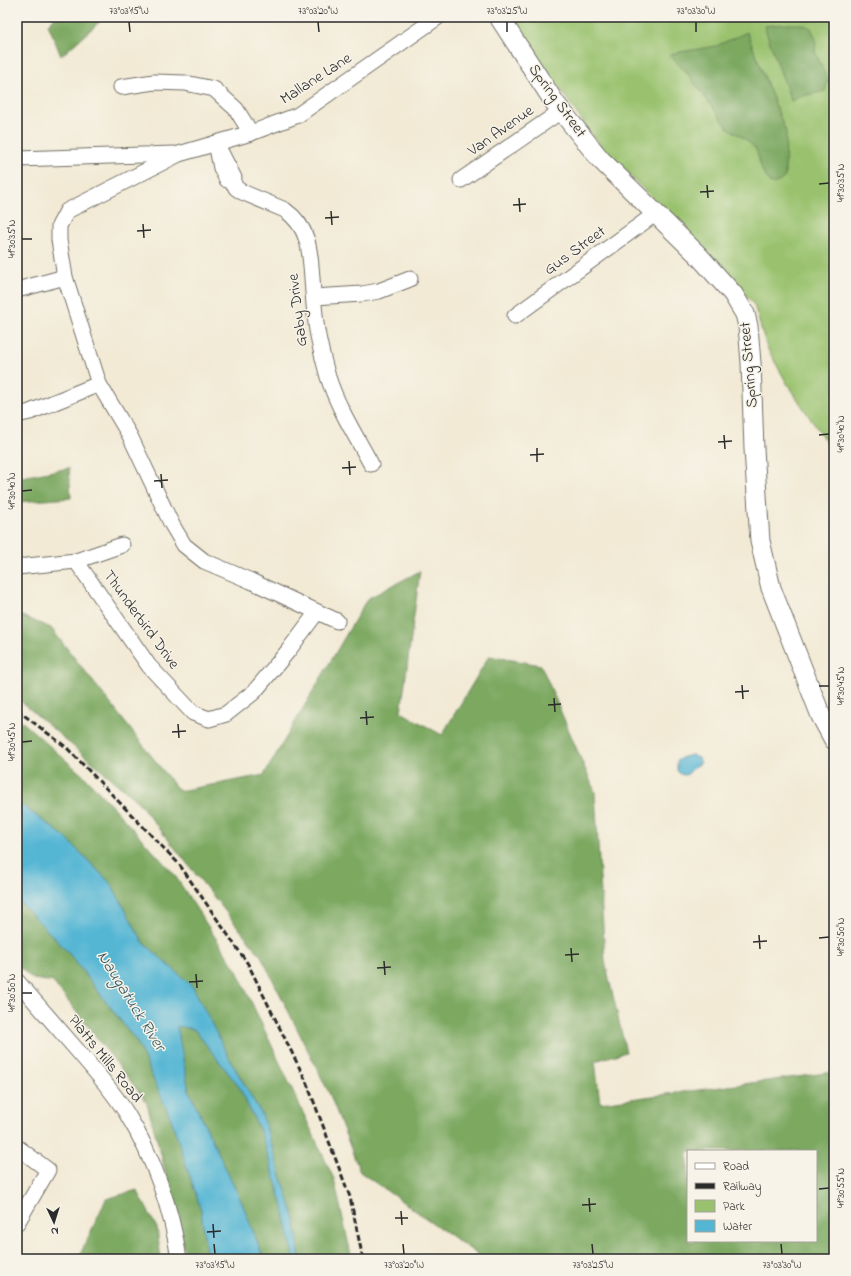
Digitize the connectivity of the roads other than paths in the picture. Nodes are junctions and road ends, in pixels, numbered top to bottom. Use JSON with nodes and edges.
{"nodes":[{"id":1,"x":438,"y":17,"type":"edge"},
{"id":2,"x":499,"y":17,"type":"edge"},
{"id":3,"x":120,"y":87,"type":"dead end"},
{"id":4,"x":561,"y":111,"type":"junction"},
{"id":5,"x":251,"y":134,"type":"junction"},
{"id":6,"x":216,"y":143,"type":"junction"},
{"id":7,"x":179,"y":154,"type":"junction"},
{"id":8,"x":17,"y":159,"type":"edge"},
{"id":9,"x":461,"y":180,"type":"dead end"},
{"id":10,"x":655,"y":214,"type":"junction"},
{"id":11,"x":65,"y":277,"type":"junction"},
{"id":12,"x":410,"y":279,"type":"dead end"},
{"id":13,"x":17,"y":290,"type":"edge"},
{"id":14,"x":314,"y":297,"type":"junction"},
{"id":15,"x":515,"y":316,"type":"dead end"},
{"id":16,"x":99,"y":384,"type":"junction"},
{"id":17,"x":17,"y":415,"type":"edge"},
{"id":18,"x":371,"y":464,"type":"dead end"},
{"id":19,"x":122,"y":545,"type":"dead end"},
{"id":20,"x":76,"y":561,"type":"junction"},
{"id":21,"x":17,"y":567,"type":"edge"},
{"id":22,"x":317,"y":612,"type":"junction"},
{"id":23,"x":337,"y":621,"type":"dead end"},
{"id":24,"x":834,"y":740,"type":"edge"},
{"id":25,"x":17,"y":981,"type":"edge"},
{"id":26,"x":17,"y":1147,"type":"edge"},
{"id":27,"x":17,"y":1223,"type":"edge"},
{"id":28,"x":179,"y":1259,"type":"edge"}],
"edges":[{"from":1,"to":5,"type":"street","name":"Mallane Lane"},
{"from":2,"to":4,"type":"main road","name":"Spring Street"},
{"from":3,"to":5,"type":"street"},
{"from":4,"to":9,"type":"street","name":"Van Avenue"},
{"from":4,"to":10,"type":"main road","name":"Spring Street"},
{"from":5,"to":6,"type":"street","name":"Mallane Lane"},
{"from":6,"to":7,"type":"street","name":"Mallane Lane"},
{"from":6,"to":14,"type":"street","name":"Gaby Drive"},
{"from":7,"to":8,"type":"street","name":"Mallane Lane"},
{"from":7,"to":11,"type":"street","name":"Mallane Lane"},
{"from":10,"to":15,"type":"street","name":"Gus Street"},
{"from":10,"to":24,"type":"main road","name":"Spring Street"},
{"from":11,"to":13,"type":"street"},
{"from":11,"to":16,"type":"street"},
{"from":12,"to":14,"type":"street"},
{"from":14,"to":18,"type":"street","name":"Gaby Drive"},
{"from":16,"to":17,"type":"street"},
{"from":16,"to":22,"type":"street"},
{"from":19,"to":20,"type":"street"},
{"from":20,"to":21,"type":"street"},
{"from":20,"to":22,"type":"street","name":"Thunderbird Drive"},
{"from":22,"to":23,"type":"street"},
{"from":25,"to":28,"type":"street","name":"Platts Mills Road"},
{"from":26,"to":27,"type":"street"}]}
